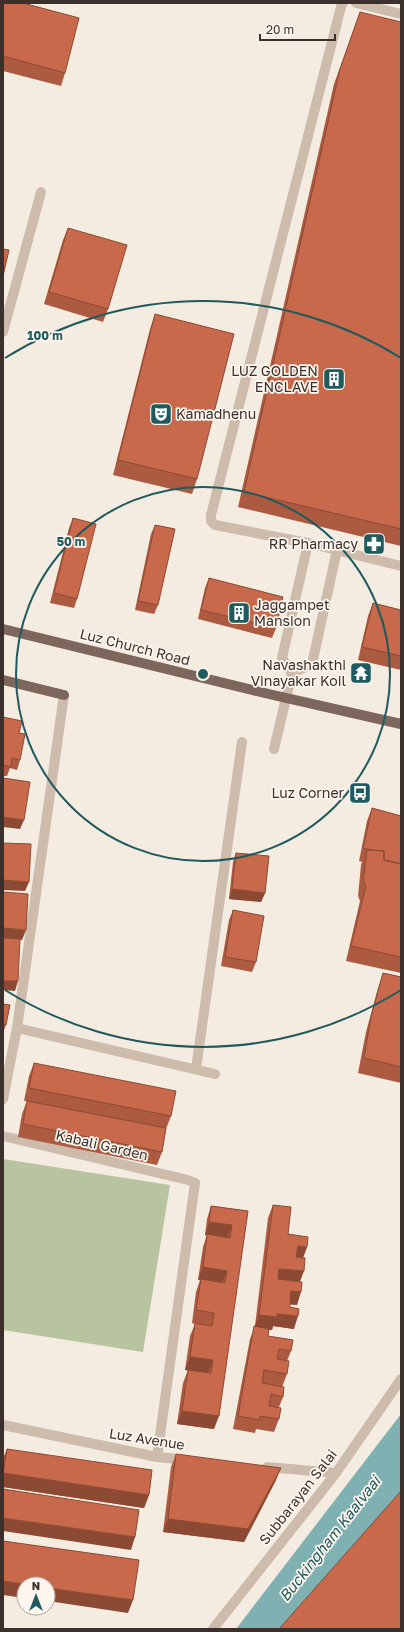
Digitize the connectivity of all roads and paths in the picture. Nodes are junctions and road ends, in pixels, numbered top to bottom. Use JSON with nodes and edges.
{"nodes":[{"id":1,"x":343,"y":3,"type":"edge"},
{"id":2,"x":356,"y":3,"type":"edge"},
{"id":3,"x":401,"y":14,"type":"edge"},
{"id":4,"x":41,"y":192,"type":"dead end"},
{"id":5,"x":3,"y":332,"type":"edge"},
{"id":6,"x":308,"y":544,"type":"junction"},
{"id":7,"x":338,"y":550,"type":"junction"},
{"id":8,"x":401,"y":566,"type":"edge"},
{"id":9,"x":3,"y":629,"type":"edge"},
{"id":10,"x":292,"y":673,"type":"junction"},
{"id":11,"x":3,"y":680,"type":"edge"},
{"id":12,"x":64,"y":695,"type":"joint"},
{"id":13,"x":285,"y":698,"type":"junction"},
{"id":14,"x":401,"y":724,"type":"edge"},
{"id":15,"x":242,"y":742,"type":"dead end"},
{"id":16,"x":274,"y":749,"type":"dead end"},
{"id":17,"x":17,"y":1028,"type":"junction"},
{"id":18,"x":196,"y":1069,"type":"junction"},
{"id":19,"x":215,"y":1074,"type":"dead end"},
{"id":20,"x":3,"y":1099,"type":"edge"},
{"id":21,"x":3,"y":1136,"type":"edge"},
{"id":22,"x":401,"y":1379,"type":"edge"},
{"id":23,"x":3,"y":1425,"type":"edge"},
{"id":24,"x":157,"y":1457,"type":"junction"},
{"id":25,"x":196,"y":1460,"type":"edge"},
{"id":26,"x":258,"y":1466,"type":"edge"},
{"id":27,"x":336,"y":1473,"type":"junction"},
{"id":28,"x":213,"y":1629,"type":"edge"}],
"edges":[{"from":1,"to":6,"type":"street"},
{"from":2,"to":3,"type":"street"},
{"from":4,"to":5,"type":"street"},
{"from":6,"to":7,"type":"street"},
{"from":6,"to":10,"type":"street"},
{"from":7,"to":8,"type":"street"},
{"from":7,"to":10,"type":"street"},
{"from":9,"to":13,"type":"main road","name":"Luz Church Road"},
{"from":10,"to":13,"type":"street"},
{"from":11,"to":12,"type":"main road"},
{"from":12,"to":17,"type":"street"},
{"from":13,"to":14,"type":"main road","name":"Luz Church Road"},
{"from":13,"to":16,"type":"street"},
{"from":15,"to":18,"type":"street"},
{"from":17,"to":18,"type":"street"},
{"from":17,"to":20,"type":"street"},
{"from":18,"to":19,"type":"street"},
{"from":21,"to":24,"type":"street","name":"Kabali Garden"},
{"from":22,"to":27,"type":"street","name":"Subbarayan Salai"},
{"from":23,"to":24,"type":"street","name":"Luz Avenue"},
{"from":24,"to":25,"type":"street","name":"Luz Avenue"},
{"from":26,"to":27,"type":"street"},
{"from":27,"to":28,"type":"street","name":"Subbarayan Salai"}]}
